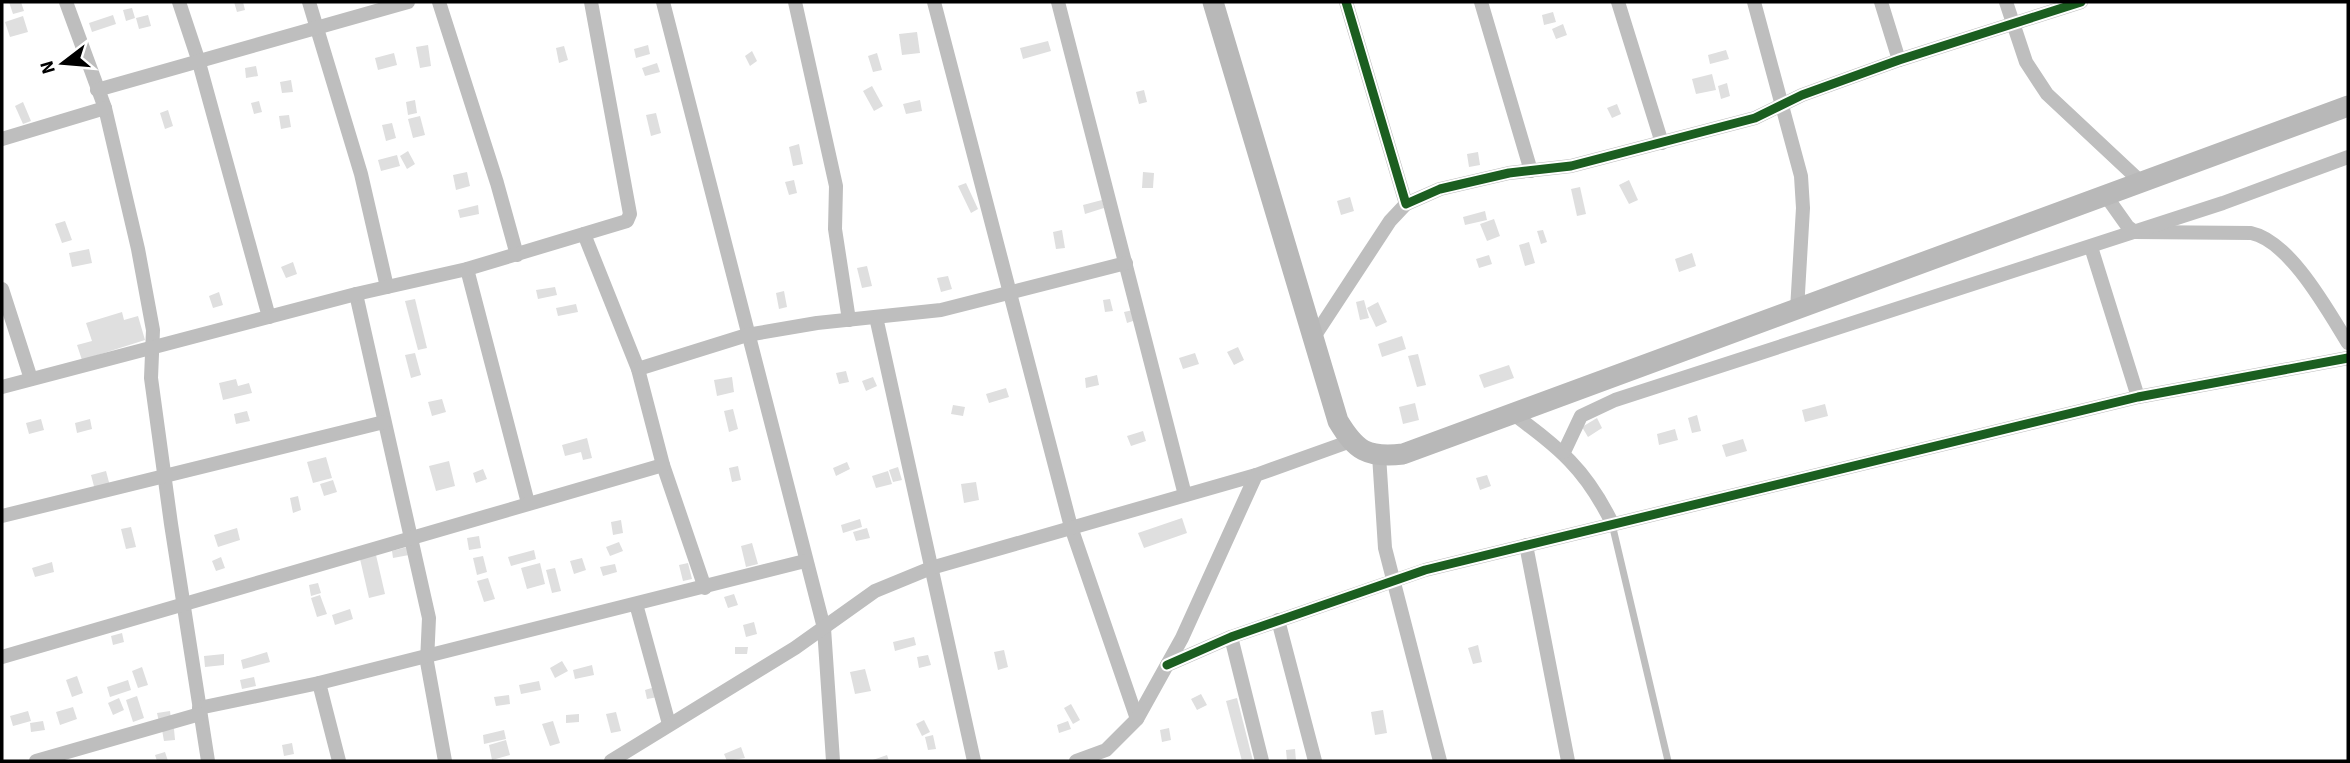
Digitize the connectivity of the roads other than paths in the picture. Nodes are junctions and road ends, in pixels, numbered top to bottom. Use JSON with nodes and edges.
{"nodes":[{"id":1,"x":66,"y":2,"type":"edge"},
{"id":2,"x":179,"y":2,"type":"edge"},
{"id":3,"x":309,"y":2,"type":"edge"},
{"id":4,"x":408,"y":2,"type":"edge"},
{"id":5,"x":439,"y":2,"type":"edge"},
{"id":6,"x":591,"y":2,"type":"edge"},
{"id":7,"x":663,"y":2,"type":"edge"},
{"id":8,"x":795,"y":2,"type":"edge"},
{"id":9,"x":934,"y":2,"type":"edge"},
{"id":10,"x":1058,"y":2,"type":"edge"},
{"id":11,"x":1213,"y":2,"type":"edge"},
{"id":12,"x":1346,"y":2,"type":"edge"},
{"id":13,"x":1481,"y":2,"type":"edge"},
{"id":14,"x":1618,"y":2,"type":"edge"},
{"id":15,"x":1754,"y":2,"type":"edge"},
{"id":16,"x":1881,"y":2,"type":"edge"},
{"id":17,"x":2006,"y":2,"type":"edge"},
{"id":18,"x":2081,"y":2,"type":"edge"},
{"id":19,"x":2012,"y":22,"type":"junction"},
{"id":20,"x":318,"y":26,"type":"junction"},
{"id":21,"x":198,"y":59,"type":"junction"},
{"id":22,"x":1899,"y":60,"type":"junction"},
{"id":23,"x":97,"y":90,"type":"junction"},
{"id":24,"x":1784,"y":105,"type":"junction"},
{"id":25,"x":2348,"y":106,"type":"edge"},
{"id":26,"x":105,"y":108,"type":"junction"},
{"id":27,"x":2,"y":139,"type":"edge"},
{"id":28,"x":1662,"y":144,"type":"junction"},
{"id":29,"x":2348,"y":157,"type":"edge"},
{"id":30,"x":1531,"y":171,"type":"junction"},
{"id":31,"x":2140,"y":181,"type":"junction"},
{"id":32,"x":2106,"y":195,"type":"junction"},
{"id":33,"x":1406,"y":204,"type":"junction"},
{"id":34,"x":2135,"y":232,"type":"junction"},
{"id":35,"x":584,"y":234,"type":"junction"},
{"id":36,"x":2091,"y":247,"type":"junction"},
{"id":37,"x":517,"y":255,"type":"junction"},
{"id":38,"x":1126,"y":263,"type":"junction"},
{"id":39,"x":467,"y":269,"type":"junction"},
{"id":40,"x":387,"y":287,"type":"junction"},
{"id":41,"x":2,"y":289,"type":"edge"},
{"id":42,"x":1011,"y":292,"type":"junction"},
{"id":43,"x":356,"y":294,"type":"junction"},
{"id":44,"x":1797,"y":310,"type":"junction"},
{"id":45,"x":269,"y":317,"type":"junction"},
{"id":46,"x":876,"y":317,"type":"junction"},
{"id":47,"x":849,"y":320,"type":"junction"},
{"id":48,"x":747,"y":335,"type":"junction"},
{"id":49,"x":1312,"y":340,"type":"junction"},
{"id":50,"x":2348,"y":343,"type":"edge"},
{"id":51,"x":152,"y":348,"type":"junction"},
{"id":52,"x":2348,"y":358,"type":"edge"},
{"id":53,"x":638,"y":369,"type":"junction"},
{"id":54,"x":31,"y":379,"type":"junction"},
{"id":55,"x":2,"y":387,"type":"edge"},
{"id":56,"x":2138,"y":397,"type":"junction"},
{"id":57,"x":1512,"y":413,"type":"junction"},
{"id":58,"x":384,"y":422,"type":"junction"},
{"id":59,"x":1350,"y":441,"type":"junction"},
{"id":60,"x":1564,"y":452,"type":"junction"},
{"id":61,"x":1379,"y":455,"type":"junction"},
{"id":62,"x":663,"y":465,"type":"junction"},
{"id":63,"x":1256,"y":475,"type":"junction"},
{"id":64,"x":165,"y":476,"type":"junction"},
{"id":65,"x":1185,"y":495,"type":"junction"},
{"id":66,"x":528,"y":503,"type":"junction"},
{"id":67,"x":2,"y":516,"type":"edge"},
{"id":68,"x":1612,"y":523,"type":"junction"},
{"id":69,"x":1071,"y":527,"type":"junction"},
{"id":70,"x":409,"y":537,"type":"junction"},
{"id":71,"x":1526,"y":545,"type":"junction"},
{"id":72,"x":806,"y":561,"type":"junction"},
{"id":73,"x":931,"y":568,"type":"junction"},
{"id":74,"x":1393,"y":580,"type":"junction"},
{"id":75,"x":705,"y":588,"type":"junction"},
{"id":76,"x":636,"y":604,"type":"junction"},
{"id":77,"x":183,"y":606,"type":"junction"},
{"id":78,"x":1278,"y":620,"type":"junction"},
{"id":79,"x":824,"y":628,"type":"junction"},
{"id":80,"x":1231,"y":637,"type":"junction"},
{"id":81,"x":428,"y":655,"type":"junction"},
{"id":82,"x":2,"y":657,"type":"edge"},
{"id":83,"x":1167,"y":665,"type":"junction"},
{"id":84,"x":318,"y":683,"type":"junction"},
{"id":85,"x":199,"y":711,"type":"junction"},
{"id":86,"x":1137,"y":719,"type":"junction"},
{"id":87,"x":669,"y":724,"type":"junction"},
{"id":88,"x":71,"y":756,"type":"edge"},
{"id":89,"x":1107,"y":756,"type":"edge"},
{"id":90,"x":36,"y":761,"type":"edge"},
{"id":91,"x":208,"y":761,"type":"edge"},
{"id":92,"x":340,"y":761,"type":"edge"},
{"id":93,"x":445,"y":761,"type":"edge"},
{"id":94,"x":611,"y":761,"type":"edge"},
{"id":95,"x":833,"y":761,"type":"edge"},
{"id":96,"x":974,"y":761,"type":"edge"},
{"id":97,"x":1076,"y":761,"type":"edge"},
{"id":98,"x":1262,"y":761,"type":"edge"},
{"id":99,"x":1315,"y":761,"type":"edge"},
{"id":100,"x":1440,"y":761,"type":"edge"},
{"id":101,"x":1568,"y":761,"type":"edge"},
{"id":102,"x":1668,"y":761,"type":"edge"}],
"edges":[{"from":1,"to":23,"type":"street"},
{"from":2,"to":21,"type":"street"},
{"from":3,"to":20,"type":"street"},
{"from":4,"to":20,"type":"street"},
{"from":5,"to":37,"type":"street"},
{"from":6,"to":35,"type":"street"},
{"from":7,"to":48,"type":"street"},
{"from":8,"to":47,"type":"street"},
{"from":9,"to":42,"type":"street"},
{"from":10,"to":38,"type":"street"},
{"from":11,"to":49,"type":"main road"},
{"from":12,"to":33,"type":"street"},
{"from":13,"to":30,"type":"street"},
{"from":14,"to":28,"type":"street"},
{"from":15,"to":24,"type":"street"},
{"from":16,"to":22,"type":"street"},
{"from":17,"to":19,"type":"street"},
{"from":18,"to":19,"type":"street"},
{"from":19,"to":22,"type":"street"},
{"from":19,"to":31,"type":"street"},
{"from":20,"to":21,"type":"street"},
{"from":20,"to":40,"type":"street"},
{"from":21,"to":23,"type":"street"},
{"from":21,"to":45,"type":"street"},
{"from":22,"to":24,"type":"street"},
{"from":23,"to":26,"type":"street"},
{"from":24,"to":28,"type":"street"},
{"from":24,"to":44,"type":"street"},
{"from":25,"to":31,"type":"main road"},
{"from":26,"to":27,"type":"street"},
{"from":26,"to":51,"type":"street"},
{"from":28,"to":30,"type":"street"},
{"from":29,"to":34,"type":"street"},
{"from":30,"to":33,"type":"street"},
{"from":31,"to":32,"type":"main road"},
{"from":32,"to":34,"type":"street"},
{"from":32,"to":44,"type":"main road"},
{"from":33,"to":49,"type":"street"},
{"from":34,"to":36,"type":"street"},
{"from":34,"to":50,"type":"street"},
{"from":35,"to":37,"type":"street"},
{"from":35,"to":53,"type":"street"},
{"from":36,"to":56,"type":"street"},
{"from":36,"to":60,"type":"street"},
{"from":37,"to":39,"type":"street"},
{"from":38,"to":42,"type":"street"},
{"from":38,"to":65,"type":"street"},
{"from":39,"to":40,"type":"street"},
{"from":39,"to":66,"type":"street"},
{"from":40,"to":43,"type":"street"},
{"from":41,"to":54,"type":"street"},
{"from":42,"to":46,"type":"street"},
{"from":42,"to":69,"type":"street"},
{"from":43,"to":45,"type":"street"},
{"from":43,"to":58,"type":"street"},
{"from":44,"to":57,"type":"main road"},
{"from":45,"to":51,"type":"street"},
{"from":46,"to":47,"type":"street"},
{"from":46,"to":73,"type":"street"},
{"from":47,"to":48,"type":"street"},
{"from":48,"to":53,"type":"street"},
{"from":48,"to":72,"type":"street"},
{"from":49,"to":59,"type":"main road"},
{"from":51,"to":54,"type":"street"},
{"from":51,"to":64,"type":"street"},
{"from":52,"to":56,"type":"street"},
{"from":53,"to":62,"type":"street"},
{"from":54,"to":55,"type":"street"},
{"from":56,"to":68,"type":"street"},
{"from":57,"to":60,"type":"street"},
{"from":57,"to":61,"type":"main road"},
{"from":58,"to":64,"type":"street"},
{"from":58,"to":70,"type":"street"},
{"from":59,"to":61,"type":"main road"},
{"from":59,"to":63,"type":"street"},
{"from":60,"to":68,"type":"street"},
{"from":61,"to":74,"type":"street"},
{"from":62,"to":66,"type":"street"},
{"from":62,"to":75,"type":"street"},
{"from":63,"to":65,"type":"street"},
{"from":63,"to":83,"type":"street"},
{"from":64,"to":67,"type":"street"},
{"from":64,"to":77,"type":"street"},
{"from":65,"to":69,"type":"street"},
{"from":66,"to":70,"type":"street"},
{"from":68,"to":71,"type":"street"},
{"from":68,"to":102,"type":"lane"},
{"from":69,"to":73,"type":"street"},
{"from":69,"to":86,"type":"street"},
{"from":70,"to":77,"type":"street"},
{"from":70,"to":81,"type":"street"},
{"from":71,"to":74,"type":"street"},
{"from":71,"to":101,"type":"street"},
{"from":72,"to":75,"type":"street"},
{"from":72,"to":79,"type":"street"},
{"from":73,"to":79,"type":"street"},
{"from":73,"to":96,"type":"street"},
{"from":74,"to":78,"type":"street"},
{"from":74,"to":100,"type":"street"},
{"from":75,"to":76,"type":"street"},
{"from":76,"to":81,"type":"street"},
{"from":76,"to":87,"type":"street"},
{"from":77,"to":82,"type":"street"},
{"from":77,"to":85,"type":"street"},
{"from":78,"to":80,"type":"street"},
{"from":78,"to":99,"type":"street"},
{"from":79,"to":87,"type":"street"},
{"from":79,"to":95,"type":"street"},
{"from":80,"to":83,"type":"street"},
{"from":80,"to":98,"type":"street"},
{"from":81,"to":84,"type":"street"},
{"from":81,"to":93,"type":"street"},
{"from":83,"to":86,"type":"street"},
{"from":84,"to":85,"type":"street"},
{"from":84,"to":92,"type":"street"},
{"from":85,"to":88,"type":"street"},
{"from":85,"to":91,"type":"street"},
{"from":86,"to":89,"type":"street"},
{"from":87,"to":94,"type":"street"},
{"from":88,"to":90,"type":"street"},
{"from":89,"to":97,"type":"street"}]}
